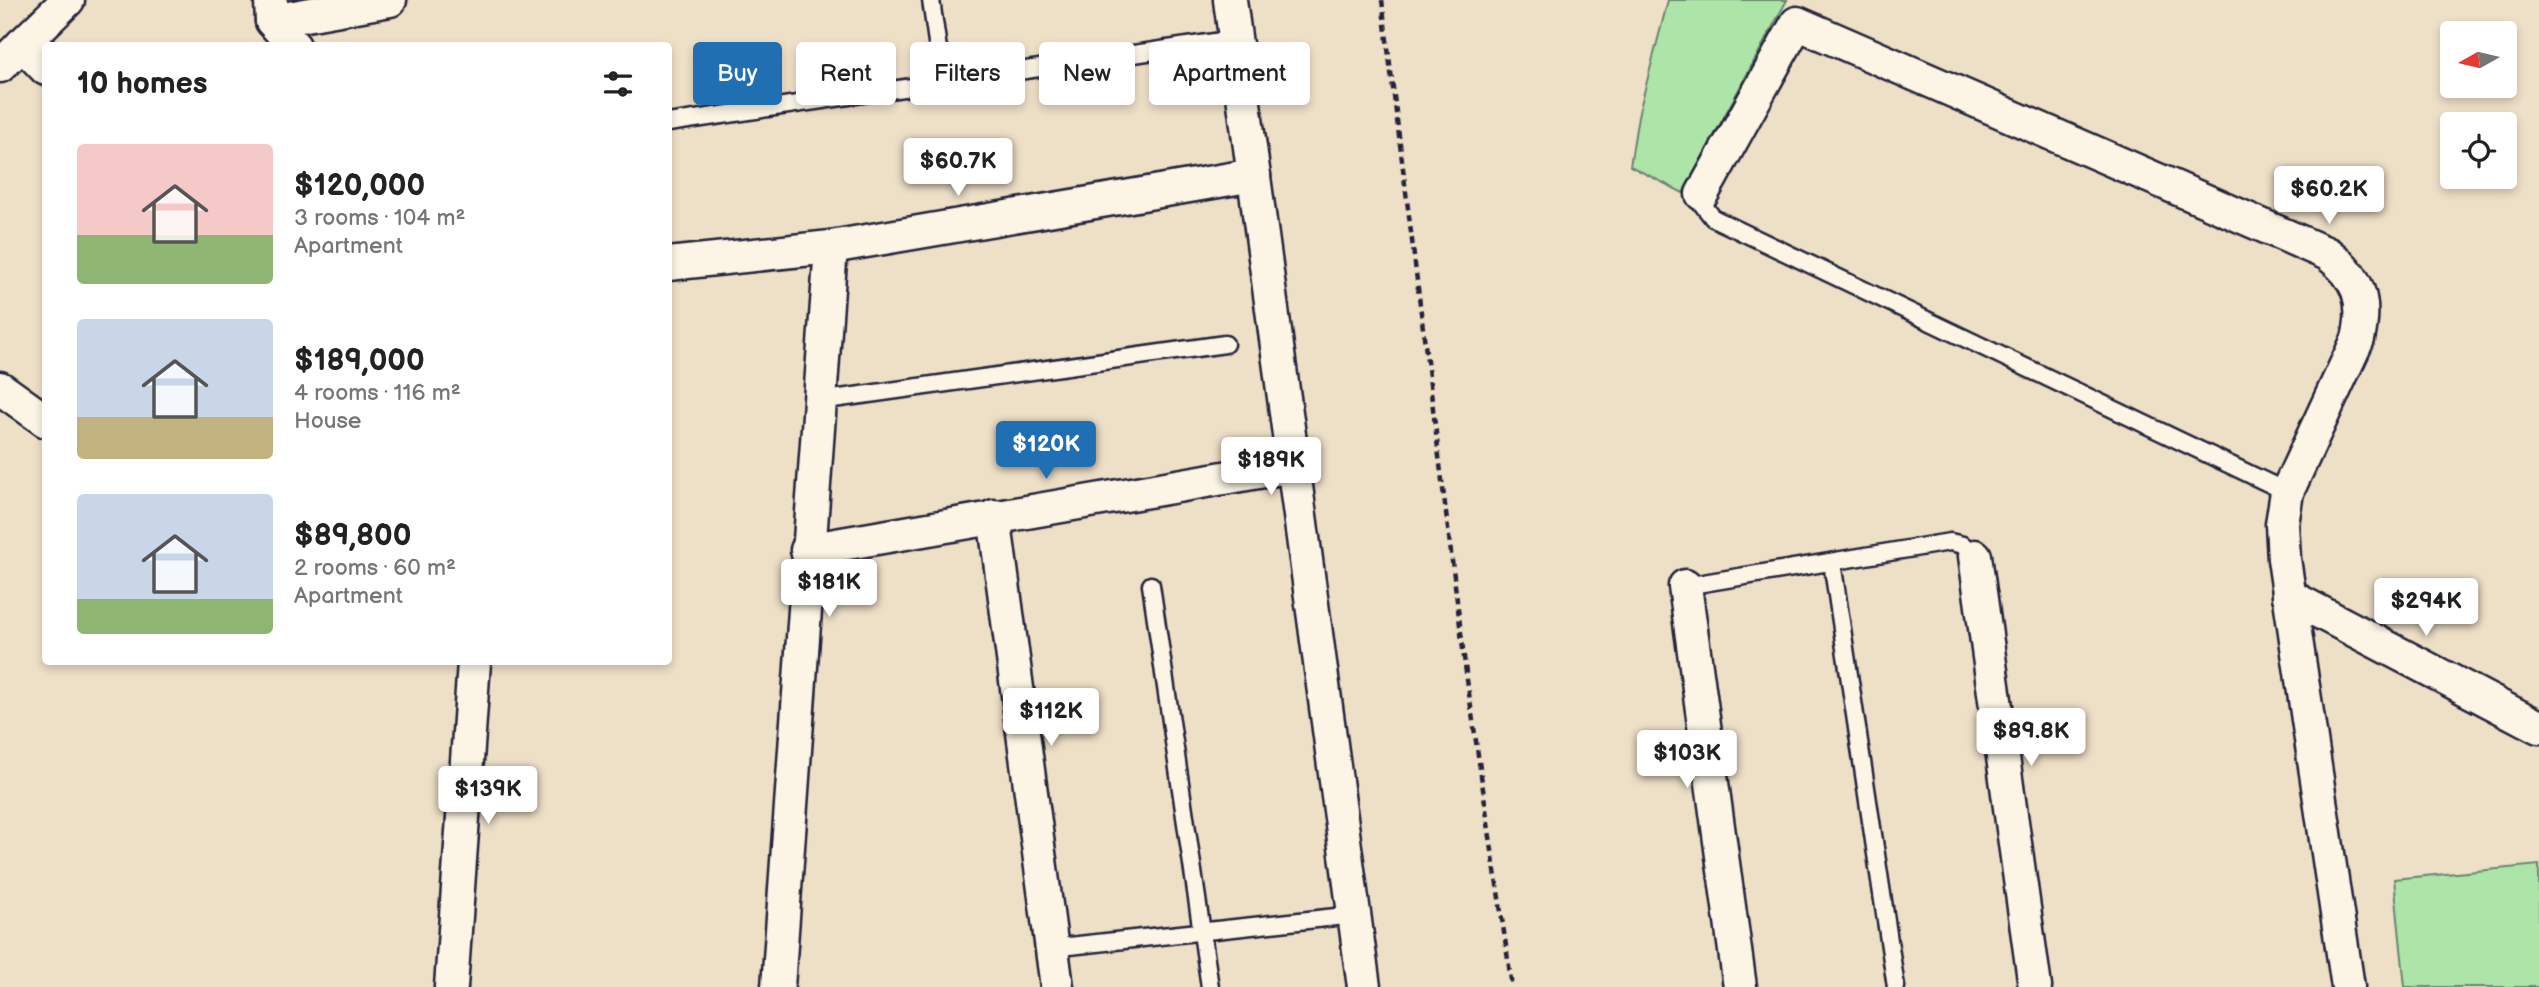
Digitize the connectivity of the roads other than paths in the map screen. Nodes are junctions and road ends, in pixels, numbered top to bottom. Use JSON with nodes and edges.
{"nodes":[{"id":1,"x":68,"y":0,"type":"edge"},
{"id":2,"x":390,"y":0,"type":"edge"},
{"id":3,"x":931,"y":0,"type":"edge"},
{"id":4,"x":1230,"y":0,"type":"edge"},
{"id":5,"x":271,"y":10,"type":"edge"},
{"id":6,"x":1235,"y":39,"type":"junction"},
{"id":7,"x":291,"y":42,"type":"edge"},
{"id":8,"x":937,"y":42,"type":"edge"},
{"id":9,"x":11,"y":55,"type":"edge"},
{"id":10,"x":42,"y":67,"type":"edge"},
{"id":11,"x":1025,"y":71,"type":"edge"},
{"id":12,"x":910,"y":89,"type":"edge"},
{"id":13,"x":672,"y":121,"type":"edge"},
{"id":14,"x":1254,"y":175,"type":"junction"},
{"id":15,"x":1702,"y":194,"type":"joint"},
{"id":16,"x":831,"y":247,"type":"junction"},
{"id":17,"x":672,"y":264,"type":"edge"},
{"id":18,"x":1225,"y":344,"type":"dead end"},
{"id":19,"x":0,"y":388,"type":"edge"},
{"id":20,"x":819,"y":401,"type":"junction"},
{"id":21,"x":42,"y":418,"type":"edge"},
{"id":22,"x":1293,"y":466,"type":"junction"},
{"id":23,"x":2287,"y":492,"type":"junction"},
{"id":24,"x":994,"y":516,"type":"junction"},
{"id":25,"x":807,"y":550,"type":"junction"},
{"id":26,"x":1975,"y":556,"type":"joint"},
{"id":27,"x":1832,"y":562,"type":"junction"},
{"id":28,"x":1150,"y":585,"type":"dead end"},
{"id":29,"x":1685,"y":586,"type":"joint"},
{"id":30,"x":2289,"y":596,"type":"junction"},
{"id":31,"x":474,"y":665,"type":"edge"},
{"id":32,"x":2539,"y":727,"type":"edge"},
{"id":33,"x":1354,"y":915,"type":"junction"},
{"id":34,"x":1202,"y":931,"type":"junction"},
{"id":35,"x":1051,"y":948,"type":"junction"},
{"id":36,"x":451,"y":987,"type":"edge"},
{"id":37,"x":778,"y":987,"type":"edge"},
{"id":38,"x":1057,"y":987,"type":"edge"},
{"id":39,"x":1210,"y":987,"type":"edge"},
{"id":40,"x":1364,"y":987,"type":"edge"},
{"id":41,"x":1741,"y":987,"type":"edge"},
{"id":42,"x":1896,"y":987,"type":"edge"},
{"id":43,"x":2035,"y":987,"type":"edge"},
{"id":44,"x":2348,"y":987,"type":"edge"}],
"edges":[{"from":1,"to":9,"type":"street"},
{"from":2,"to":5,"type":"street"},
{"from":3,"to":8,"type":"lane"},
{"from":4,"to":6,"type":"street"},
{"from":5,"to":7,"type":"street"},
{"from":6,"to":11,"type":"lane"},
{"from":6,"to":14,"type":"street"},
{"from":9,"to":10,"type":"street"},
{"from":12,"to":13,"type":"lane"},
{"from":14,"to":16,"type":"street"},
{"from":14,"to":22,"type":"street"},
{"from":15,"to":23,"type":"lane"},
{"from":15,"to":23,"type":"street"},
{"from":16,"to":17,"type":"street"},
{"from":16,"to":20,"type":"street"},
{"from":18,"to":20,"type":"lane"},
{"from":19,"to":21,"type":"street"},
{"from":20,"to":25,"type":"street"},
{"from":22,"to":24,"type":"street"},
{"from":22,"to":33,"type":"street"},
{"from":23,"to":30,"type":"street"},
{"from":24,"to":25,"type":"street"},
{"from":24,"to":35,"type":"street"},
{"from":25,"to":37,"type":"street"},
{"from":26,"to":27,"type":"lane"},
{"from":26,"to":43,"type":"street"},
{"from":27,"to":29,"type":"lane"},
{"from":27,"to":42,"type":"lane"},
{"from":28,"to":34,"type":"lane"},
{"from":29,"to":41,"type":"street"},
{"from":30,"to":32,"type":"street"},
{"from":30,"to":44,"type":"street"},
{"from":31,"to":36,"type":"street"},
{"from":33,"to":34,"type":"lane"},
{"from":33,"to":40,"type":"street"},
{"from":34,"to":35,"type":"lane"},
{"from":34,"to":39,"type":"lane"},
{"from":35,"to":38,"type":"street"}]}
